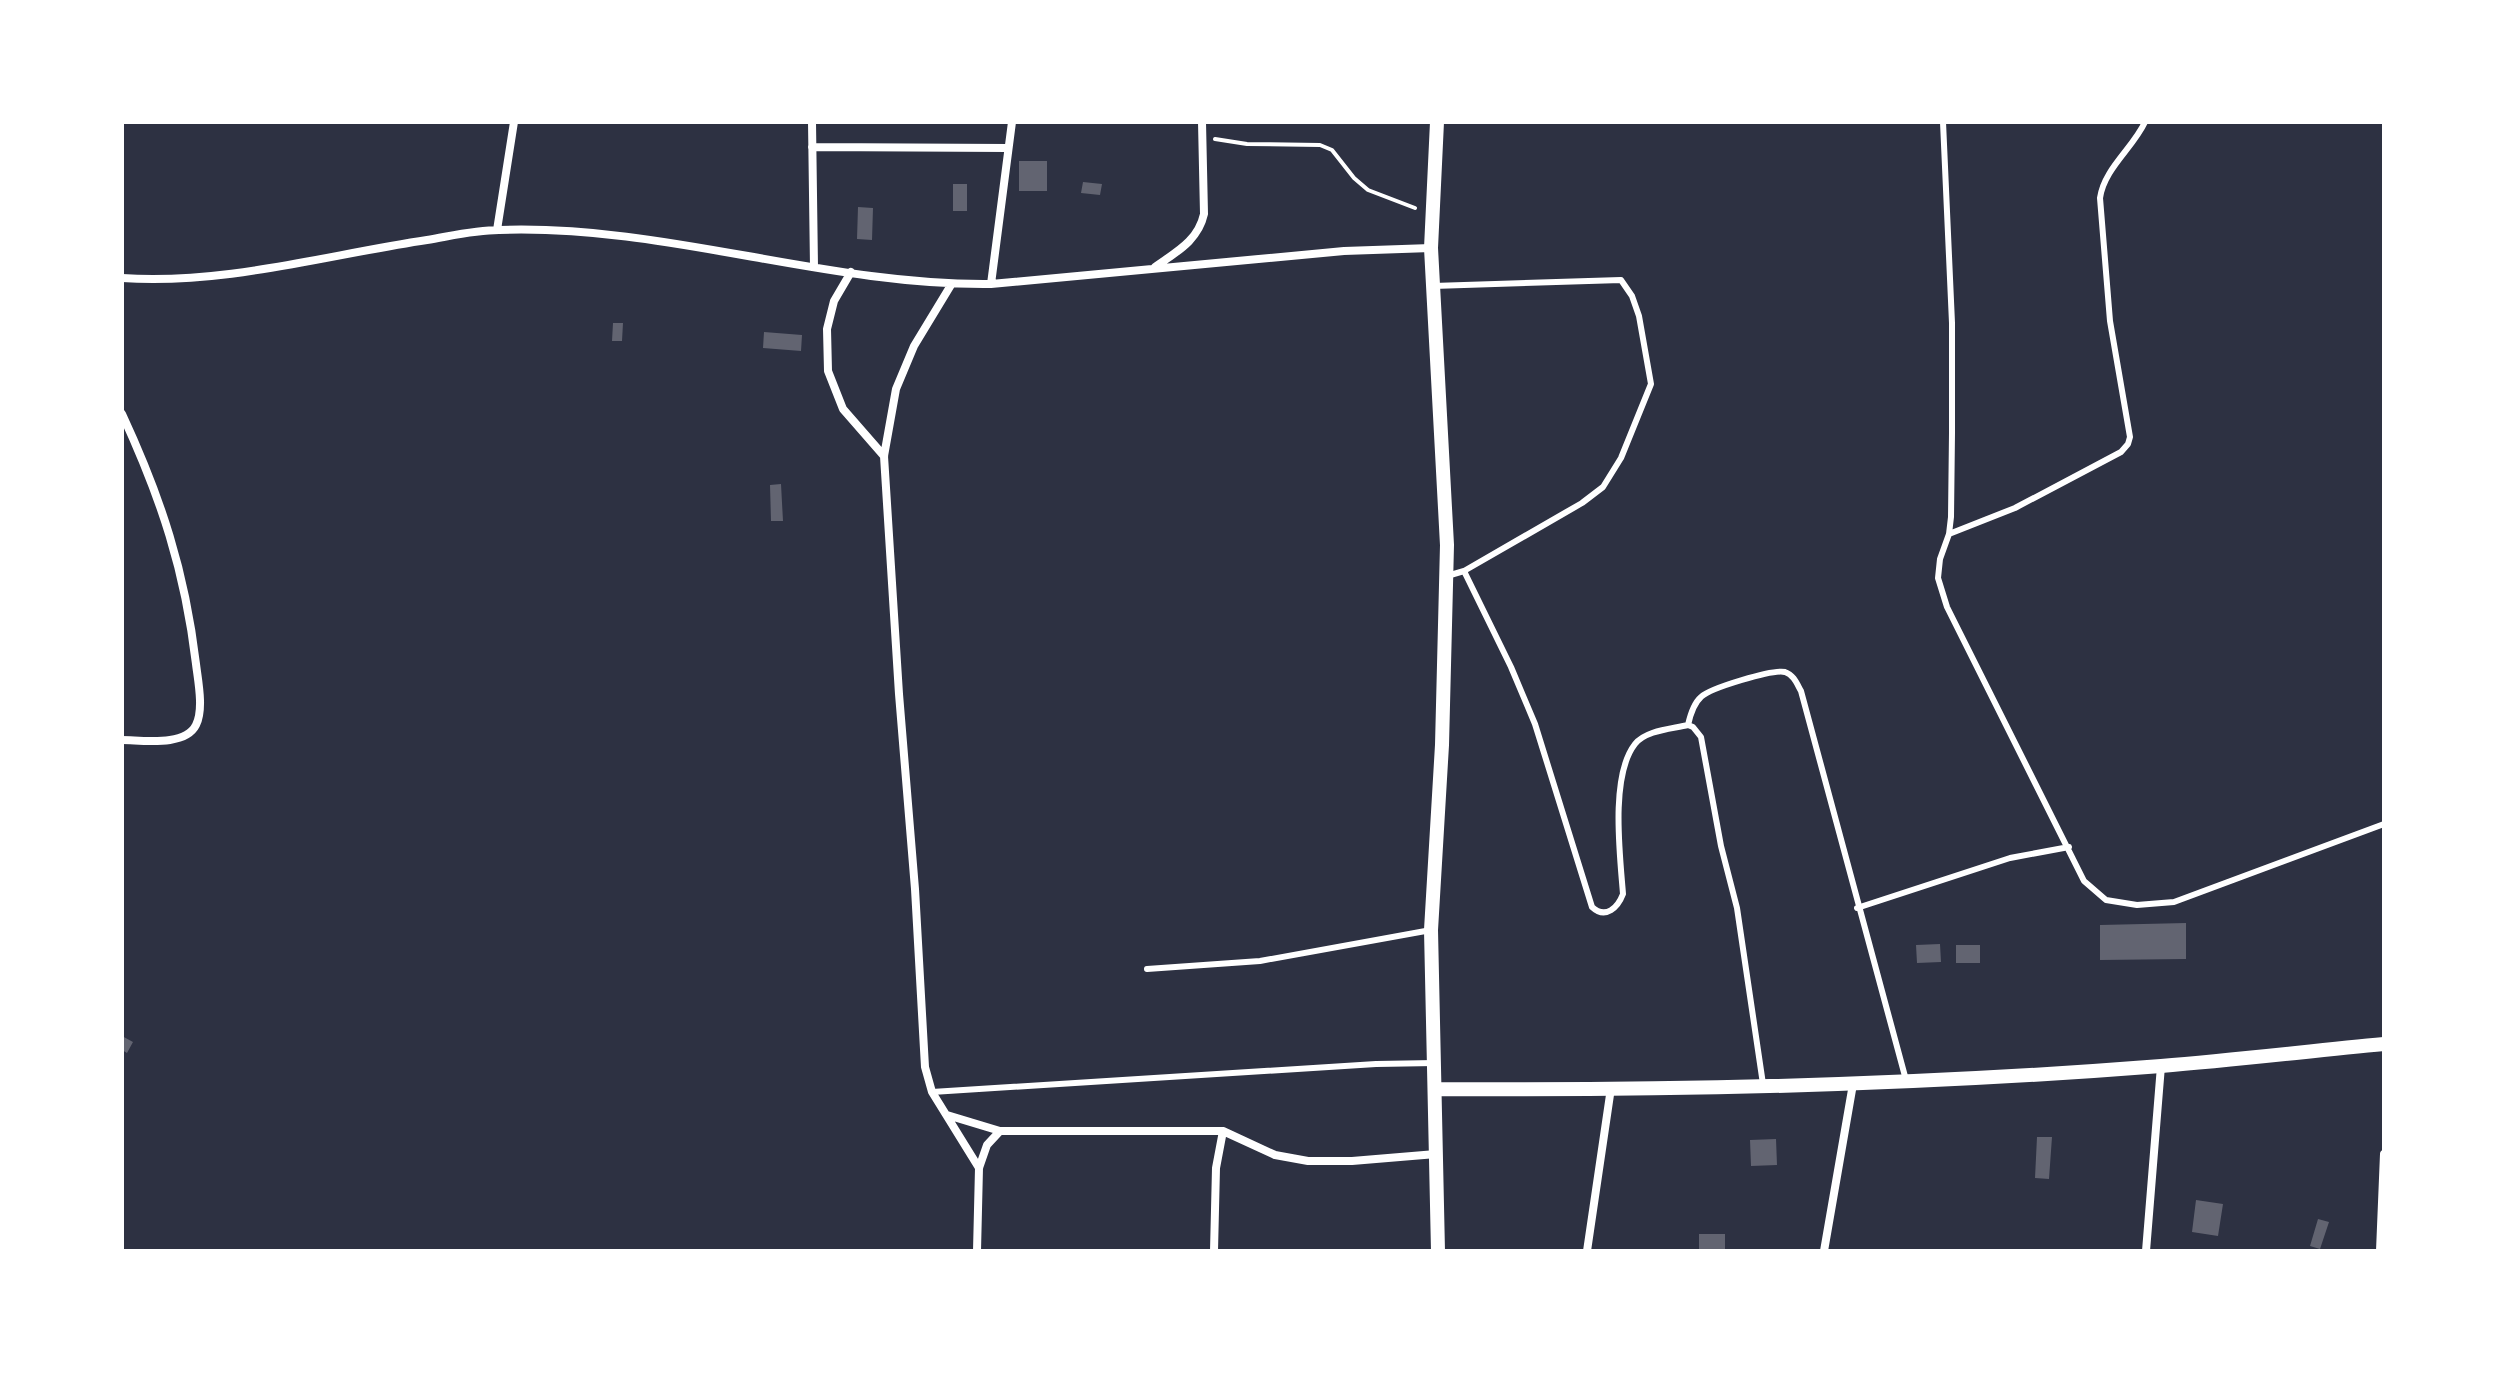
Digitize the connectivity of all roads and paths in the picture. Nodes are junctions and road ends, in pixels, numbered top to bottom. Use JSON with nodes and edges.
{"nodes":[{"id":1,"x":514,"y":122,"type":"edge"},
{"id":2,"x":812,"y":122,"type":"edge"},
{"id":3,"x":1012,"y":122,"type":"edge"},
{"id":4,"x":1202,"y":122,"type":"edge"},
{"id":5,"x":1437,"y":122,"type":"edge"},
{"id":6,"x":1943,"y":122,"type":"edge"},
{"id":7,"x":2145,"y":122,"type":"edge"},
{"id":8,"x":1203,"y":135,"type":"junction"},
{"id":9,"x":812,"y":147,"type":"junction"},
{"id":10,"x":1008,"y":148,"type":"junction"},
{"id":11,"x":1433,"y":214,"type":"junction"},
{"id":12,"x":497,"y":230,"type":"junction"},
{"id":13,"x":1431,"y":248,"type":"junction"},
{"id":14,"x":814,"y":267,"type":"junction"},
{"id":15,"x":1153,"y":268,"type":"junction"},
{"id":16,"x":851,"y":272,"type":"junction"},
{"id":17,"x":122,"y":278,"type":"edge"},
{"id":18,"x":991,"y":284,"type":"junction"},
{"id":19,"x":951,"y":285,"type":"junction"},
{"id":20,"x":1433,"y":286,"type":"junction"},
{"id":21,"x":122,"y":414,"type":"edge"},
{"id":22,"x":884,"y":456,"type":"junction"},
{"id":23,"x":1949,"y":534,"type":"junction"},
{"id":24,"x":1464,"y":571,"type":"junction"},
{"id":25,"x":1447,"y":576,"type":"junction"},
{"id":26,"x":1688,"y":725,"type":"junction"},
{"id":27,"x":122,"y":740,"type":"edge"},
{"id":28,"x":2384,"y":824,"type":"edge"},
{"id":29,"x":2069,"y":847,"type":"junction"},
{"id":30,"x":1857,"y":908,"type":"junction"},
{"id":31,"x":1431,"y":930,"type":"junction"},
{"id":32,"x":1147,"y":969,"type":"dead end"},
{"id":33,"x":2384,"y":1044,"type":"edge"},
{"id":34,"x":1435,"y":1063,"type":"junction"},
{"id":35,"x":2161,"y":1066,"type":"junction"},
{"id":36,"x":1906,"y":1080,"type":"junction"},
{"id":37,"x":1853,"y":1084,"type":"junction"},
{"id":38,"x":1763,"y":1087,"type":"junction"},
{"id":39,"x":1611,"y":1088,"type":"junction"},
{"id":40,"x":1435,"y":1089,"type":"junction"},
{"id":41,"x":932,"y":1092,"type":"junction"},
{"id":42,"x":946,"y":1115,"type":"junction"},
{"id":43,"x":1000,"y":1131,"type":"junction"},
{"id":44,"x":1223,"y":1131,"type":"junction"},
{"id":45,"x":1436,"y":1154,"type":"junction"},
{"id":46,"x":2384,"y":1154,"type":"edge"},
{"id":47,"x":979,"y":1168,"type":"junction"},
{"id":48,"x":977,"y":1251,"type":"edge"},
{"id":49,"x":1214,"y":1251,"type":"edge"},
{"id":50,"x":1438,"y":1251,"type":"edge"},
{"id":51,"x":1587,"y":1251,"type":"edge"},
{"id":52,"x":1824,"y":1251,"type":"edge"},
{"id":53,"x":2146,"y":1251,"type":"edge"},
{"id":54,"x":2380,"y":1251,"type":"edge"}],
"edges":[{"from":1,"to":12,"type":"street"},
{"from":2,"to":9,"type":"street"},
{"from":3,"to":10,"type":"street"},
{"from":4,"to":8,"type":"street"},
{"from":5,"to":11,"type":"street"},
{"from":6,"to":23,"type":"lane"},
{"from":7,"to":23,"type":"lane"},
{"from":8,"to":11,"type":"path"},
{"from":8,"to":15,"type":"street"},
{"from":9,"to":10,"type":"street"},
{"from":9,"to":14,"type":"street"},
{"from":10,"to":18,"type":"street"},
{"from":11,"to":13,"type":"street"},
{"from":12,"to":14,"type":"street"},
{"from":12,"to":17,"type":"street"},
{"from":13,"to":15,"type":"street"},
{"from":13,"to":20,"type":"street"},
{"from":14,"to":16,"type":"street"},
{"from":15,"to":18,"type":"street"},
{"from":16,"to":19,"type":"street"},
{"from":16,"to":22,"type":"street"},
{"from":18,"to":19,"type":"street"},
{"from":19,"to":22,"type":"street"},
{"from":20,"to":24,"type":"lane"},
{"from":20,"to":25,"type":"street"},
{"from":21,"to":27,"type":"street"},
{"from":22,"to":41,"type":"street"},
{"from":23,"to":29,"type":"lane"},
{"from":24,"to":25,"type":"lane"},
{"from":24,"to":26,"type":"lane"},
{"from":25,"to":31,"type":"street"},
{"from":26,"to":30,"type":"lane"},
{"from":26,"to":38,"type":"lane"},
{"from":28,"to":29,"type":"lane"},
{"from":29,"to":30,"type":"lane"},
{"from":30,"to":36,"type":"lane"},
{"from":31,"to":32,"type":"lane"},
{"from":31,"to":34,"type":"street"},
{"from":33,"to":35,"type":"street"},
{"from":34,"to":40,"type":"street"},
{"from":34,"to":41,"type":"lane"},
{"from":35,"to":36,"type":"street"},
{"from":35,"to":53,"type":"street"},
{"from":36,"to":37,"type":"street"},
{"from":37,"to":38,"type":"street"},
{"from":37,"to":52,"type":"street"},
{"from":38,"to":39,"type":"street"},
{"from":39,"to":40,"type":"street"},
{"from":39,"to":51,"type":"street"},
{"from":40,"to":45,"type":"street"},
{"from":41,"to":42,"type":"street"},
{"from":42,"to":43,"type":"street"},
{"from":42,"to":47,"type":"street"},
{"from":43,"to":44,"type":"street"},
{"from":43,"to":47,"type":"street"},
{"from":44,"to":45,"type":"street"},
{"from":44,"to":49,"type":"street"},
{"from":45,"to":50,"type":"street"},
{"from":46,"to":54,"type":"street"},
{"from":47,"to":48,"type":"street"}]}
